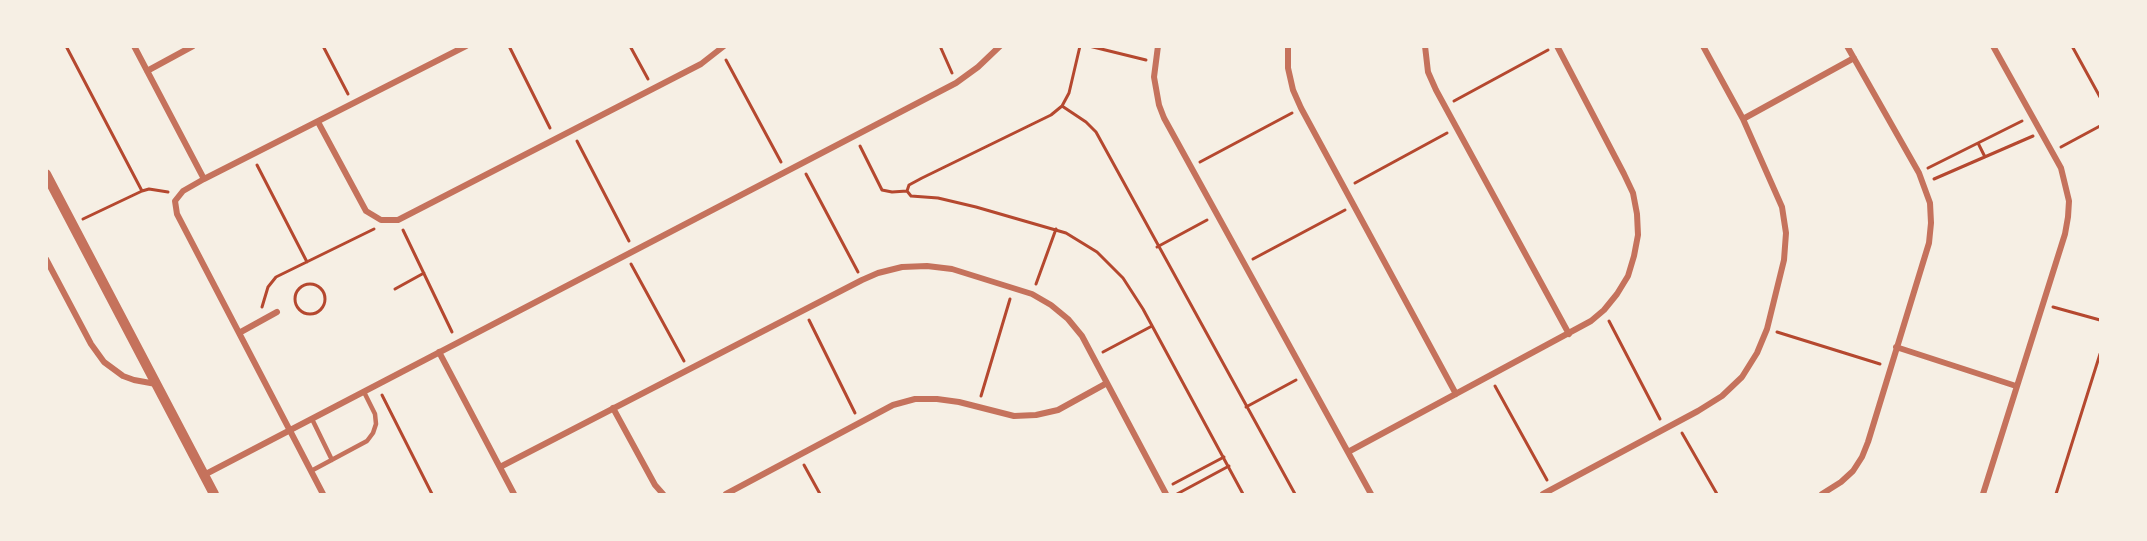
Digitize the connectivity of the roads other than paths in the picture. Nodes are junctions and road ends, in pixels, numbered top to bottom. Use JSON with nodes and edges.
{"nodes":[{"id":1,"x":134,"y":46,"type":"edge"},
{"id":2,"x":193,"y":46,"type":"edge"},
{"id":3,"x":466,"y":46,"type":"edge"},
{"id":4,"x":1000,"y":46,"type":"edge"},
{"id":5,"x":1158,"y":46,"type":"edge"},
{"id":6,"x":1288,"y":46,"type":"edge"},
{"id":7,"x":1425,"y":46,"type":"edge"},
{"id":8,"x":1556,"y":46,"type":"edge"},
{"id":9,"x":1703,"y":46,"type":"edge"},
{"id":10,"x":1847,"y":46,"type":"edge"},
{"id":11,"x":1993,"y":46,"type":"edge"},
{"id":12,"x":722,"y":48,"type":"edge"},
{"id":13,"x":1854,"y":58,"type":"junction"},
{"id":14,"x":147,"y":71,"type":"junction"},
{"id":15,"x":1743,"y":118,"type":"junction"},
{"id":16,"x":318,"y":122,"type":"junction"},
{"id":17,"x":46,"y":174,"type":"edge"},
{"id":18,"x":204,"y":179,"type":"junction"},
{"id":19,"x":46,"y":259,"type":"edge"},
{"id":20,"x":277,"y":312,"type":"dead end"},
{"id":21,"x":239,"y":333,"type":"junction"},
{"id":22,"x":1569,"y":334,"type":"junction"},
{"id":23,"x":1896,"y":347,"type":"junction"},
{"id":24,"x":439,"y":352,"type":"junction"},
{"id":25,"x":1107,"y":383,"type":"junction"},
{"id":26,"x":157,"y":384,"type":"junction"},
{"id":27,"x":2016,"y":386,"type":"junction"},
{"id":28,"x":364,"y":392,"type":"junction"},
{"id":29,"x":1456,"y":394,"type":"junction"},
{"id":30,"x":613,"y":408,"type":"junction"},
{"id":31,"x":312,"y":419,"type":"junction"},
{"id":32,"x":290,"y":430,"type":"junction"},
{"id":33,"x":1348,"y":452,"type":"junction"},
{"id":34,"x":332,"y":460,"type":"junction"},
{"id":35,"x":500,"y":467,"type":"junction"},
{"id":36,"x":311,"y":471,"type":"junction"},
{"id":37,"x":204,"y":475,"type":"junction"},
{"id":38,"x":1165,"y":492,"type":"edge"},
{"id":39,"x":214,"y":495,"type":"edge"},
{"id":40,"x":323,"y":495,"type":"edge"},
{"id":41,"x":514,"y":495,"type":"edge"},
{"id":42,"x":663,"y":495,"type":"edge"},
{"id":43,"x":726,"y":495,"type":"edge"},
{"id":44,"x":1371,"y":495,"type":"edge"},
{"id":45,"x":1543,"y":495,"type":"edge"},
{"id":46,"x":1822,"y":495,"type":"edge"},
{"id":47,"x":1983,"y":495,"type":"edge"}],
"edges":[{"from":1,"to":14,"type":"street"},
{"from":2,"to":14,"type":"street"},
{"from":3,"to":16,"type":"street"},
{"from":4,"to":24,"type":"street"},
{"from":5,"to":33,"type":"street"},
{"from":6,"to":29,"type":"street"},
{"from":7,"to":22,"type":"street"},
{"from":8,"to":22,"type":"street"},
{"from":9,"to":15,"type":"street"},
{"from":10,"to":13,"type":"street"},
{"from":11,"to":27,"type":"street"},
{"from":12,"to":16,"type":"street"},
{"from":13,"to":15,"type":"street"},
{"from":13,"to":23,"type":"street"},
{"from":14,"to":18,"type":"street"},
{"from":15,"to":45,"type":"street"},
{"from":16,"to":18,"type":"street"},
{"from":17,"to":26,"type":"street"},
{"from":18,"to":21,"type":"street"},
{"from":19,"to":26,"type":"street"},
{"from":20,"to":21,"type":"street"},
{"from":21,"to":32,"type":"street"},
{"from":22,"to":29,"type":"street"},
{"from":23,"to":27,"type":"street"},
{"from":23,"to":46,"type":"street"},
{"from":24,"to":28,"type":"street"},
{"from":24,"to":35,"type":"street"},
{"from":25,"to":30,"type":"street"},
{"from":25,"to":38,"type":"street"},
{"from":25,"to":43,"type":"street"},
{"from":26,"to":37,"type":"street"},
{"from":27,"to":47,"type":"street"},
{"from":28,"to":31,"type":"street"},
{"from":28,"to":34,"type":"lane"},
{"from":29,"to":33,"type":"street"},
{"from":30,"to":35,"type":"street"},
{"from":30,"to":42,"type":"street"},
{"from":31,"to":32,"type":"street"},
{"from":31,"to":34,"type":"lane"},
{"from":32,"to":36,"type":"street"},
{"from":32,"to":37,"type":"street"},
{"from":33,"to":44,"type":"street"},
{"from":34,"to":36,"type":"lane"},
{"from":35,"to":41,"type":"street"},
{"from":36,"to":40,"type":"street"},
{"from":37,"to":39,"type":"street"}]}
